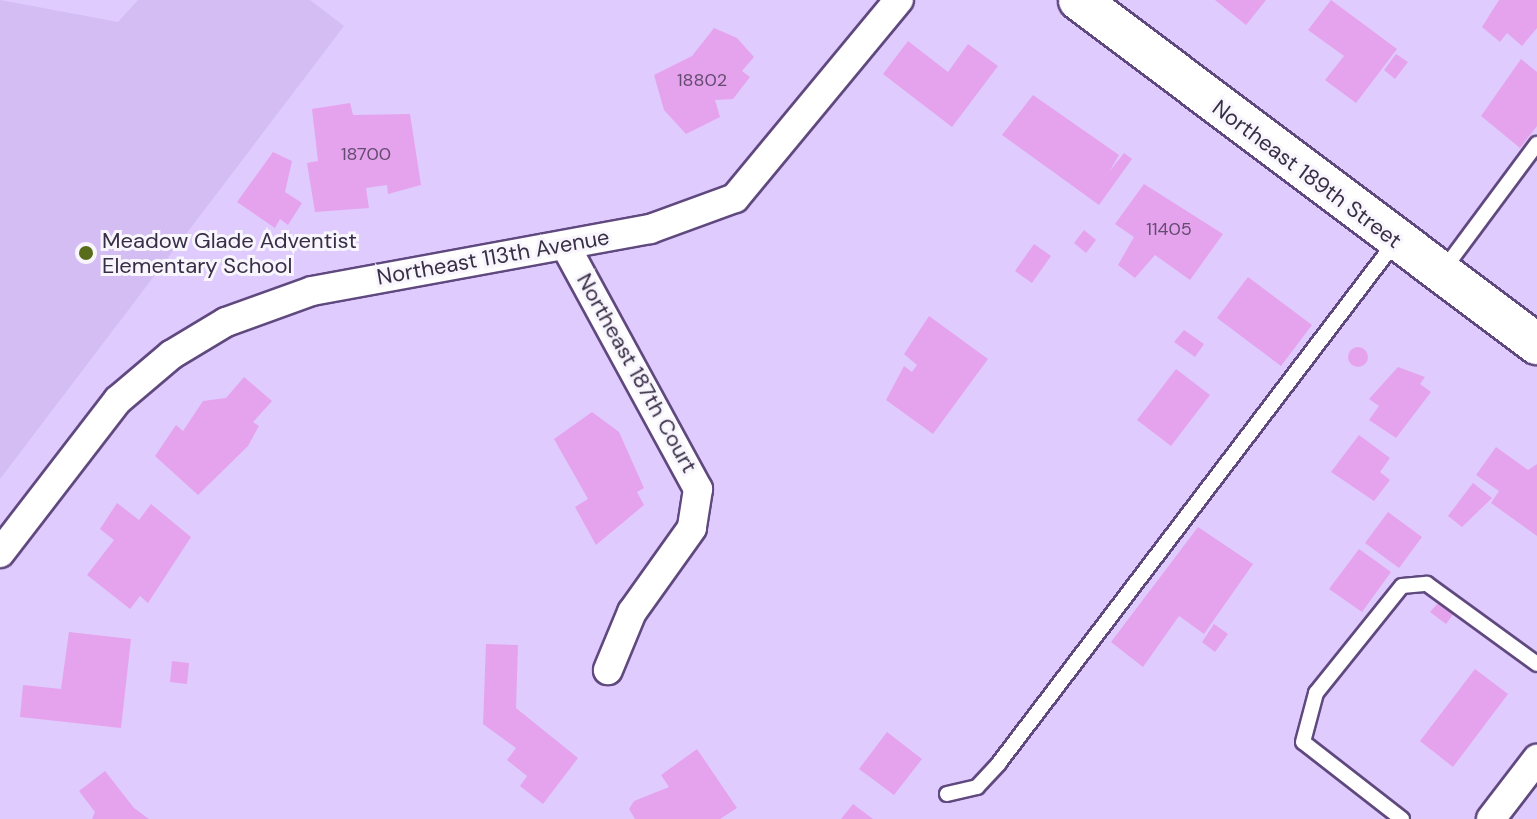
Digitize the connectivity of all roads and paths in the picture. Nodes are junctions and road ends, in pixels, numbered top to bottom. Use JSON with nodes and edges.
{"nodes":[{"id":1,"x":899,"y":0,"type":"edge"},
{"id":2,"x":1079,"y":0,"type":"edge"},
{"id":3,"x":1537,"y":144,"type":"edge"},
{"id":4,"x":1396,"y":241,"type":"junction"},
{"id":5,"x":565,"y":245,"type":"junction"},
{"id":6,"x":1441,"y":274,"type":"junction"},
{"id":7,"x":1537,"y":344,"type":"edge"},
{"id":8,"x":0,"y":553,"type":"edge"},
{"id":9,"x":1537,"y":664,"type":"edge"},
{"id":10,"x":608,"y":670,"type":"dead end"},
{"id":11,"x":1537,"y":759,"type":"edge"},
{"id":12,"x":947,"y":794,"type":"dead end"},
{"id":13,"x":1402,"y":819,"type":"edge"},
{"id":14,"x":1491,"y":819,"type":"edge"}],
"edges":[{"from":1,"to":5,"type":"street","name":"Northeast 113th Avenue"},
{"from":2,"to":4,"type":"street","name":"Northeast 189th Street"},
{"from":3,"to":6,"type":"lane"},
{"from":4,"to":6,"type":"street","name":"Northeast 189th Street"},
{"from":4,"to":12,"type":"lane"},
{"from":5,"to":8,"type":"street","name":"Northeast 113th Avenue"},
{"from":5,"to":10,"type":"street","name":"Northeast 187th Court"},
{"from":6,"to":7,"type":"street","name":"Northeast 189th Street"},
{"from":9,"to":13,"type":"lane"},
{"from":11,"to":14,"type":"street"}]}
